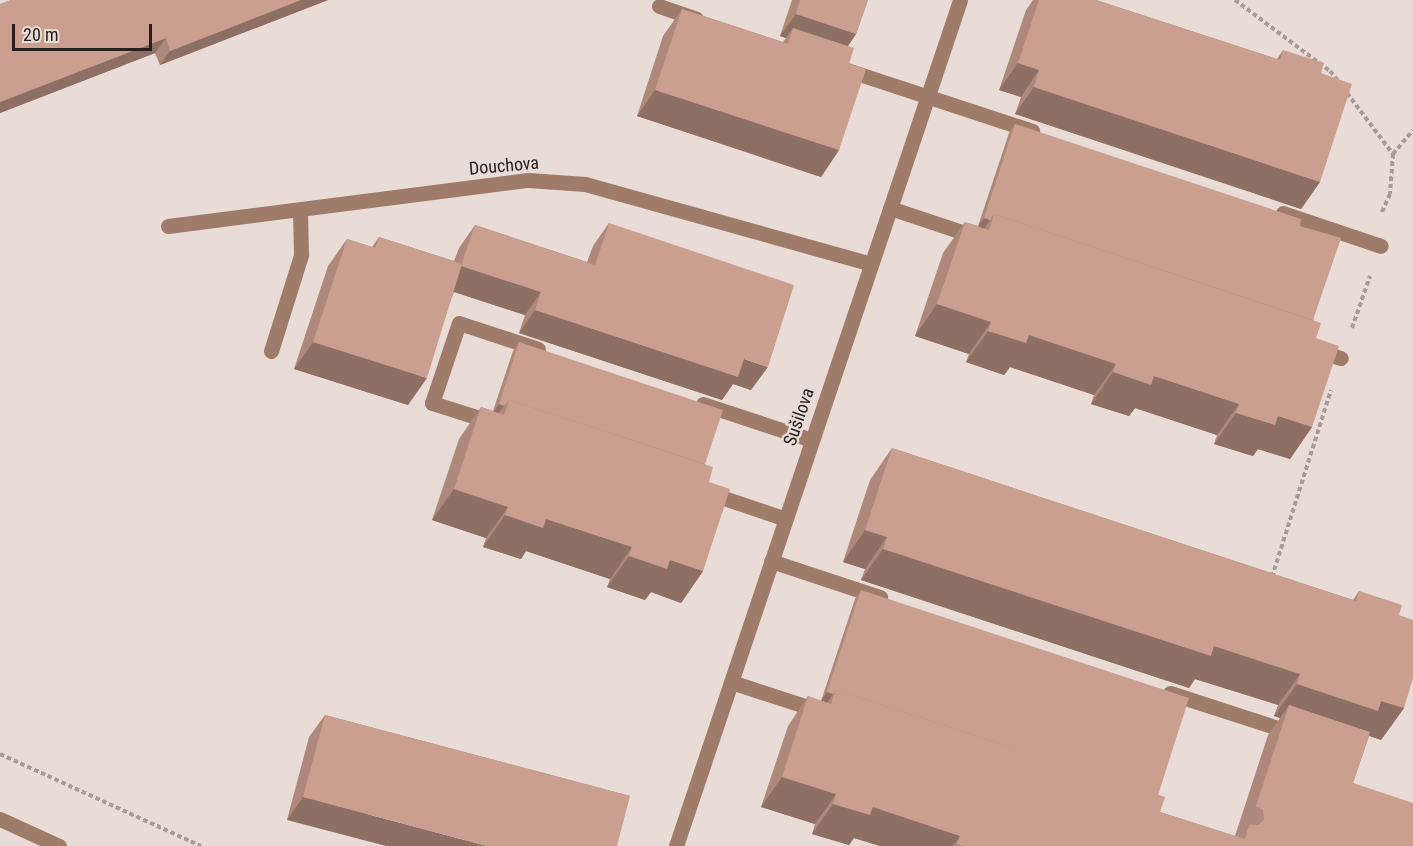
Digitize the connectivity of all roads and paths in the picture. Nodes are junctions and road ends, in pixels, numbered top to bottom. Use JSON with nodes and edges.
{"nodes":[{"id":1,"x":960,"y":0,"type":"edge"},
{"id":2,"x":1235,"y":0,"type":"edge"},
{"id":3,"x":659,"y":6,"type":"dead end"},
{"id":4,"x":715,"y":25,"type":"edge"},
{"id":5,"x":827,"y":63,"type":"edge"},
{"id":6,"x":927,"y":97,"type":"junction"},
{"id":7,"x":1413,"y":130,"type":"edge"},
{"id":8,"x":1048,"y":137,"type":"edge"},
{"id":9,"x":1393,"y":154,"type":"junction"},
{"id":10,"x":890,"y":208,"type":"junction"},
{"id":11,"x":1270,"y":209,"type":"edge"},
{"id":12,"x":300,"y":210,"type":"junction"},
{"id":13,"x":168,"y":226,"type":"dead end"},
{"id":14,"x":991,"y":242,"type":"edge"},
{"id":15,"x":1381,"y":246,"type":"junction"},
{"id":16,"x":871,"y":264,"type":"junction"},
{"id":17,"x":1296,"y":343,"type":"edge"},
{"id":18,"x":271,"y":351,"type":"dead end"},
{"id":19,"x":558,"y":356,"type":"edge"},
{"id":20,"x":1341,"y":358,"type":"junction"},
{"id":21,"x":691,"y":400,"type":"edge"},
{"id":22,"x":510,"y":428,"type":"edge"},
{"id":23,"x":812,"y":440,"type":"junction"},
{"id":24,"x":698,"y":490,"type":"edge"},
{"id":25,"x":786,"y":519,"type":"junction"},
{"id":26,"x":771,"y":561,"type":"junction"},
{"id":27,"x":1269,"y":587,"type":"edge"},
{"id":28,"x":894,"y":602,"type":"edge"},
{"id":29,"x":731,"y":682,"type":"junction"},
{"id":30,"x":1152,"y":687,"type":"edge"},
{"id":31,"x":832,"y":715,"type":"edge"},
{"id":32,"x":1310,"y":738,"type":"edge"},
{"id":33,"x":0,"y":754,"type":"edge"},
{"id":34,"x":0,"y":819,"type":"edge"},
{"id":35,"x":58,"y":846,"type":"edge"},
{"id":36,"x":201,"y":846,"type":"edge"},
{"id":37,"x":676,"y":846,"type":"edge"}],
"edges":[{"from":1,"to":6,"type":"street","name":"Sušilova"},
{"from":2,"to":9,"type":"path"},
{"from":3,"to":4,"type":"street"},
{"from":5,"to":6,"type":"street"},
{"from":6,"to":8,"type":"street"},
{"from":6,"to":10,"type":"street","name":"Sušilova"},
{"from":7,"to":9,"type":"path"},
{"from":9,"to":15,"type":"path"},
{"from":10,"to":14,"type":"street"},
{"from":10,"to":16,"type":"street","name":"Sušilova"},
{"from":11,"to":15,"type":"street"},
{"from":12,"to":13,"type":"street","name":"Douchova"},
{"from":12,"to":16,"type":"street","name":"Douchova"},
{"from":12,"to":18,"type":"street"},
{"from":15,"to":20,"type":"path"},
{"from":16,"to":23,"type":"street","name":"Sušilova"},
{"from":17,"to":20,"type":"street"},
{"from":19,"to":22,"type":"street"},
{"from":20,"to":27,"type":"path"},
{"from":21,"to":23,"type":"street"},
{"from":23,"to":25,"type":"street","name":"Sušilova"},
{"from":24,"to":25,"type":"street"},
{"from":25,"to":26,"type":"street","name":"Sušilova"},
{"from":26,"to":28,"type":"street"},
{"from":26,"to":29,"type":"street","name":"Sušilova"},
{"from":29,"to":31,"type":"street"},
{"from":29,"to":37,"type":"street","name":"Sušilova"},
{"from":30,"to":32,"type":"street"},
{"from":33,"to":36,"type":"path"},
{"from":34,"to":35,"type":"street"}]}
